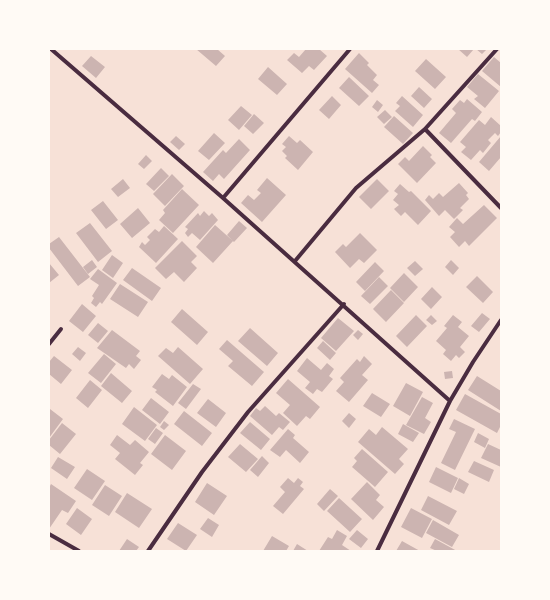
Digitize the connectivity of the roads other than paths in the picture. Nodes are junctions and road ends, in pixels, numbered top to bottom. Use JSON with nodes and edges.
{"nodes":[{"id":1,"x":51,"y":49,"type":"edge"},
{"id":2,"x":350,"y":49,"type":"edge"},
{"id":3,"x":497,"y":49,"type":"edge"},
{"id":4,"x":425,"y":129,"type":"junction"},
{"id":5,"x":223,"y":198,"type":"junction"},
{"id":6,"x":501,"y":208,"type":"edge"},
{"id":7,"x":295,"y":261,"type":"junction"},
{"id":8,"x":344,"y":304,"type":"junction"},
{"id":9,"x":501,"y":320,"type":"edge"},
{"id":10,"x":60,"y":329,"type":"dead end"},
{"id":11,"x":49,"y":344,"type":"edge"},
{"id":12,"x":450,"y":401,"type":"junction"},
{"id":13,"x":49,"y":534,"type":"edge"},
{"id":14,"x":79,"y":551,"type":"edge"},
{"id":15,"x":148,"y":551,"type":"edge"},
{"id":16,"x":377,"y":551,"type":"edge"}],
"edges":[{"from":1,"to":5,"type":"street"},
{"from":2,"to":5,"type":"street"},
{"from":3,"to":4,"type":"street"},
{"from":4,"to":6,"type":"street"},
{"from":4,"to":7,"type":"street"},
{"from":5,"to":7,"type":"street"},
{"from":7,"to":8,"type":"street"},
{"from":8,"to":12,"type":"street"},
{"from":8,"to":15,"type":"street"},
{"from":9,"to":12,"type":"street"},
{"from":10,"to":11,"type":"street"},
{"from":12,"to":16,"type":"street"},
{"from":13,"to":14,"type":"street"}]}
